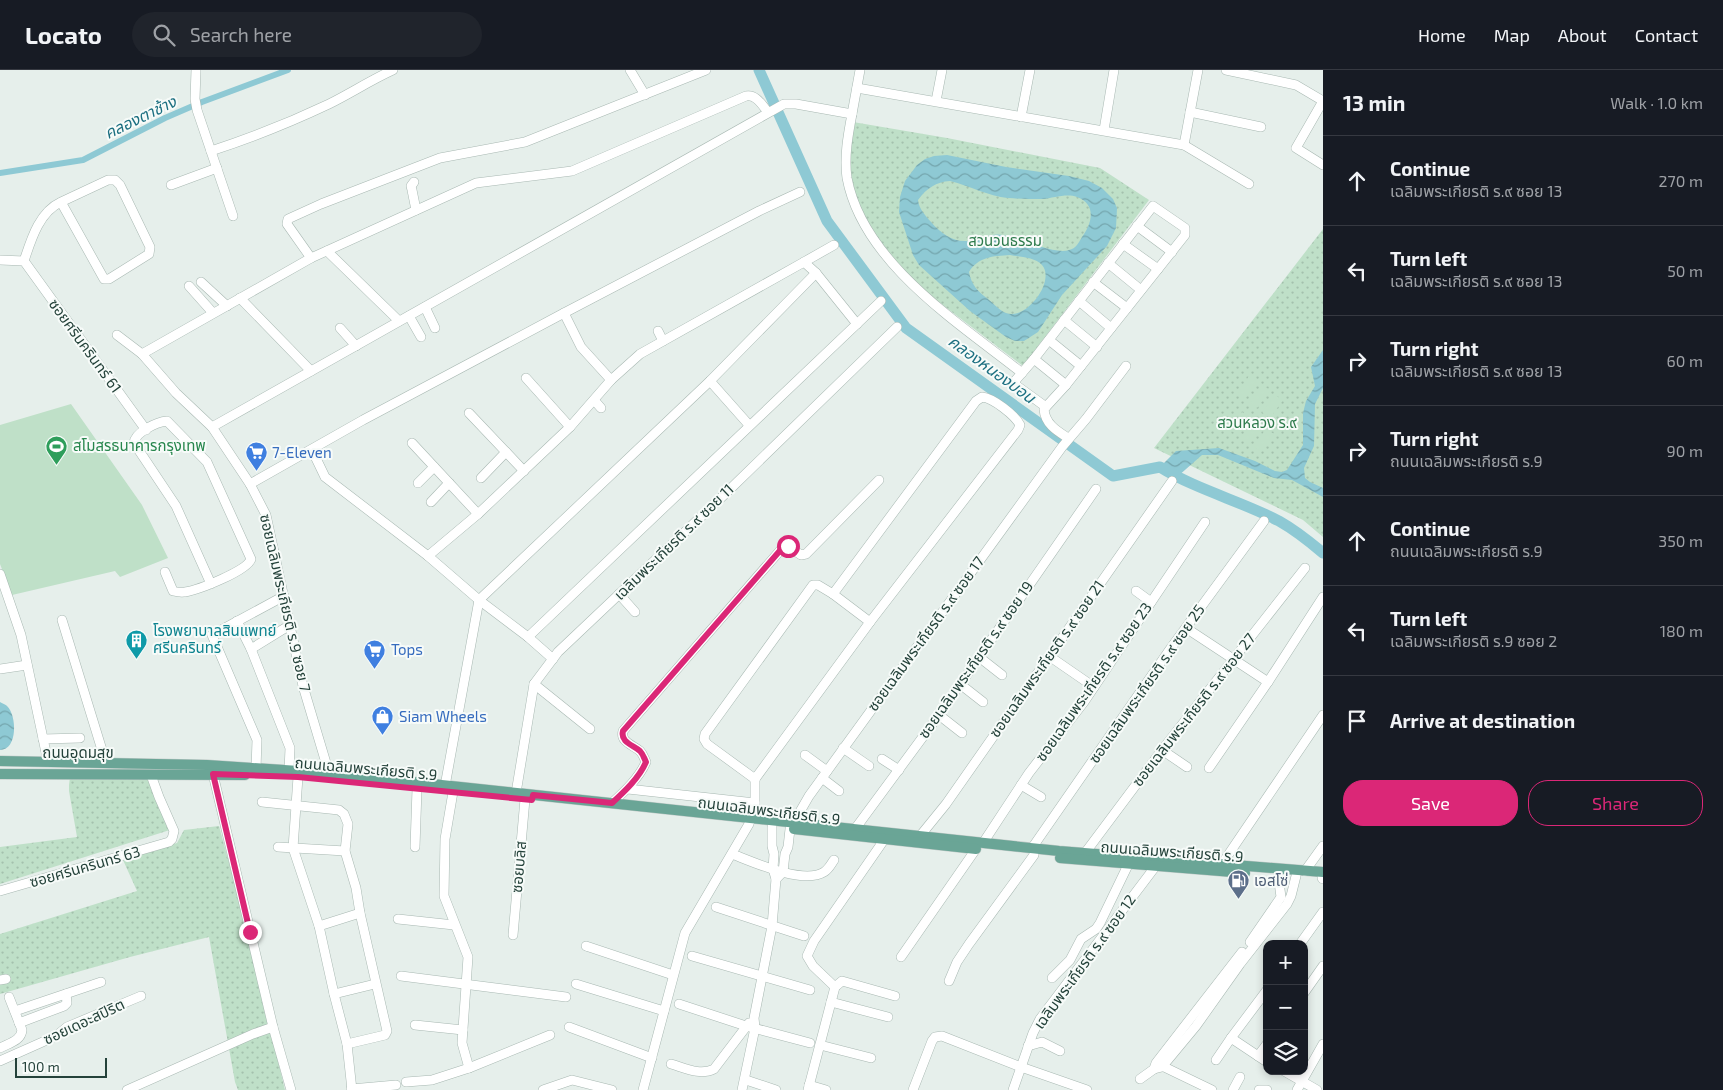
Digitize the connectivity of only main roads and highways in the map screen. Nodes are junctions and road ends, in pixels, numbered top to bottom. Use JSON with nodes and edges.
{"nodes":[{"id":1,"x":0,"y":761,"type":"edge"},
{"id":2,"x":0,"y":768,"type":"edge"},
{"id":3,"x":232,"y":768,"type":"junction"},
{"id":4,"x":185,"y":770,"type":"junction"},
{"id":5,"x":154,"y":772,"type":"junction"},
{"id":6,"x":0,"y":774,"type":"edge"},
{"id":7,"x":213,"y":774,"type":"junction"},
{"id":8,"x":351,"y":779,"type":"junction"},
{"id":9,"x":380,"y":782,"type":"junction"},
{"id":10,"x":447,"y":790,"type":"junction"},
{"id":11,"x":530,"y":798,"type":"junction"},
{"id":12,"x":576,"y":802,"type":"junction"},
{"id":13,"x":749,"y":821,"type":"junction"},
{"id":14,"x":792,"y":826,"type":"junction"},
{"id":15,"x":979,"y":846,"type":"junction"},
{"id":16,"x":1033,"y":852,"type":"junction"},
{"id":17,"x":1301,"y":873,"type":"junction"},
{"id":18,"x":1323,"y":877,"type":"edge"}],
"edges":[{"from":1,"to":3,"type":"main road","name":"ถนนเฉลิมพระเกียรติ ร.9"},
{"from":2,"to":5,"type":"main road","name":"ถนนอุดมสุข"},
{"from":3,"to":4,"type":"main road","name":"ถนนเฉลิมพระเกียรติ ร.9"},
{"from":3,"to":8,"type":"main road","name":"ถนนเฉลิมพระเกียรติ ร.9"},
{"from":4,"to":5,"type":"main road","name":"ถนนเฉลิมพระเกียรติ ร.9"},
{"from":4,"to":7,"type":"main road","name":"ถนนเฉลิมพระเกียรติ ร.9"},
{"from":5,"to":6,"type":"main road","name":"ถนนเฉลิมพระเกียรติ ร.9"},
{"from":5,"to":7,"type":"main road","name":"ถนนเฉลิมพระเกียรติ ร.9"},
{"from":7,"to":8,"type":"main road","name":"ถนนเฉลิมพระเกียรติ ร.9"},
{"from":8,"to":9,"type":"main road","name":"ถนนเฉลิมพระเกียรติ ร.9"},
{"from":9,"to":10,"type":"main road","name":"ถนนเฉลิมพระเกียรติ ร.9"},
{"from":9,"to":10,"type":"main road","name":"ถนนเฉลิมพระเกียรติ ร.9"},
{"from":10,"to":11,"type":"main road","name":"ถนนเฉลิมพระเกียรติ ร.9"},
{"from":10,"to":11,"type":"main road","name":"ถนนเฉลิมพระเกียรติ ร.9"},
{"from":11,"to":12,"type":"main road","name":"ถนนเฉลิมพระเกียรติ ร.9"},
{"from":12,"to":13,"type":"main road","name":"ถนนเฉลิมพระเกียรติ ร.9"},
{"from":12,"to":13,"type":"main road","name":"ถนนเฉลิมพระเกียรติ ร.9"},
{"from":13,"to":14,"type":"main road","name":"ถนนเฉลิมพระเกียรติ ร.9"},
{"from":13,"to":14,"type":"main road","name":"ถนนเฉลิมพระเกียรติ ร.9"},
{"from":14,"to":15,"type":"main road","name":"ถนนเฉลิมพระเกียรติ ร.9"},
{"from":14,"to":15,"type":"main road","name":"ถนนเฉลิมพระเกียรติ ร.9"},
{"from":15,"to":16,"type":"main road","name":"ถนนเฉลิมพระเกียรติ ร.9"},
{"from":16,"to":17,"type":"main road","name":"ถนนเฉลิมพระเกียรติ ร.9"},
{"from":16,"to":17,"type":"main road","name":"ถนนเฉลิมพระเกียรติ ร.9"},
{"from":17,"to":18,"type":"main road","name":"ถนนเฉลิมพระเกียรติ ร.9"}]}
